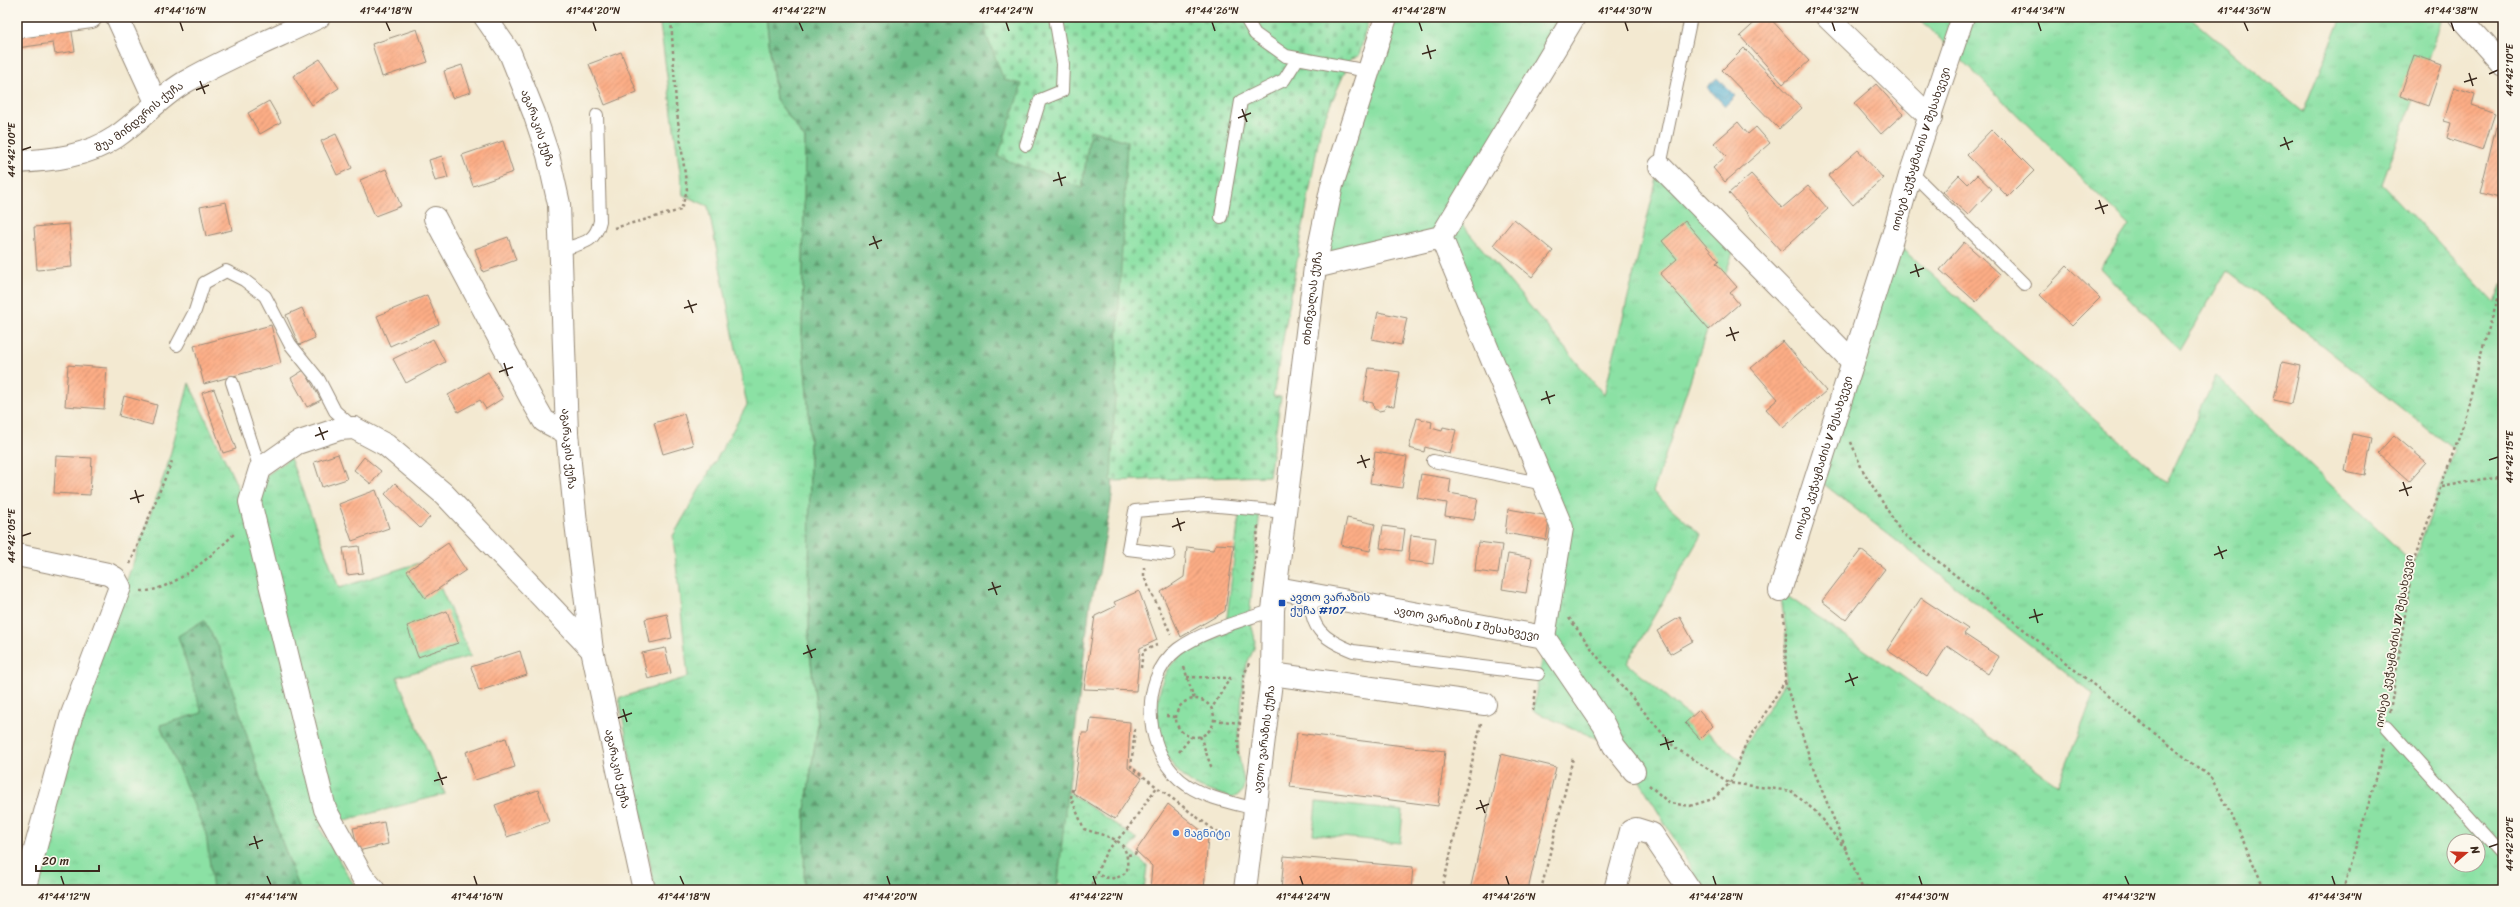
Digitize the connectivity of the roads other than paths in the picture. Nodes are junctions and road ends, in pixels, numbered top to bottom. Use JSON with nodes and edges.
{"nodes":[{"id":1,"x":91,"y":17,"type":"edge"},
{"id":2,"x":117,"y":17,"type":"edge"},
{"id":3,"x":319,"y":17,"type":"edge"},
{"id":4,"x":485,"y":17,"type":"edge"},
{"id":5,"x":1055,"y":17,"type":"edge"},
{"id":6,"x":1245,"y":17,"type":"edge"},
{"id":7,"x":1386,"y":17,"type":"edge"},
{"id":8,"x":1574,"y":17,"type":"edge"},
{"id":9,"x":1691,"y":17,"type":"edge"},
{"id":10,"x":1827,"y":17,"type":"edge"},
{"id":11,"x":1963,"y":17,"type":"edge"},
{"id":12,"x":2460,"y":17,"type":"edge"},
{"id":13,"x":17,"y":27,"type":"edge"},
{"id":14,"x":1298,"y":58,"type":"junction"},
{"id":15,"x":2503,"y":65,"type":"edge"},
{"id":16,"x":1368,"y":71,"type":"junction"},
{"id":17,"x":156,"y":102,"type":"junction"},
{"id":18,"x":597,"y":115,"type":"dead end"},
{"id":19,"x":1931,"y":118,"type":"junction"},
{"id":20,"x":1026,"y":145,"type":"dead end"},
{"id":21,"x":17,"y":162,"type":"edge"},
{"id":22,"x":1660,"y":166,"type":"joint"},
{"id":23,"x":1911,"y":172,"type":"junction"},
{"id":24,"x":1221,"y":217,"type":"dead end"},
{"id":25,"x":435,"y":218,"type":"dead end"},
{"id":26,"x":1441,"y":237,"type":"junction"},
{"id":27,"x":560,"y":250,"type":"junction"},
{"id":28,"x":1315,"y":267,"type":"junction"},
{"id":29,"x":2024,"y":284,"type":"dead end"},
{"id":30,"x":177,"y":345,"type":"dead end"},
{"id":31,"x":1853,"y":362,"type":"junction"},
{"id":32,"x":232,"y":382,"type":"dead end"},
{"id":33,"x":354,"y":428,"type":"junction"},
{"id":34,"x":567,"y":433,"type":"junction"},
{"id":35,"x":1433,"y":461,"type":"dead end"},
{"id":36,"x":260,"y":469,"type":"junction"},
{"id":37,"x":1544,"y":484,"type":"junction"},
{"id":38,"x":1286,"y":512,"type":"junction"},
{"id":39,"x":1169,"y":554,"type":"dead end"},
{"id":40,"x":17,"y":556,"type":"edge"},
{"id":41,"x":1277,"y":588,"type":"junction"},
{"id":42,"x":1780,"y":591,"type":"road end"},
{"id":43,"x":1313,"y":594,"type":"junction"},
{"id":44,"x":1273,"y":610,"type":"junction"},
{"id":45,"x":1544,"y":637,"type":"junction"},
{"id":46,"x":592,"y":650,"type":"junction"},
{"id":47,"x":1272,"y":674,"type":"junction"},
{"id":48,"x":1538,"y":674,"type":"dead end"},
{"id":49,"x":1485,"y":704,"type":"road end"},
{"id":50,"x":2387,"y":727,"type":"road end"},
{"id":51,"x":1634,"y":771,"type":"road end"},
{"id":52,"x":1256,"y":809,"type":"junction"},
{"id":53,"x":2503,"y":856,"type":"edge"},
{"id":54,"x":24,"y":890,"type":"edge"},
{"id":55,"x":374,"y":890,"type":"edge"},
{"id":56,"x":644,"y":890,"type":"edge"},
{"id":57,"x":1245,"y":890,"type":"edge"},
{"id":58,"x":1615,"y":890,"type":"edge"},
{"id":59,"x":1690,"y":890,"type":"edge"}],
"edges":[{"from":1,"to":13,"type":"street"},
{"from":2,"to":17,"type":"street"},
{"from":3,"to":17,"type":"street","name":"შუა მინდვრის ქუჩა"},
{"from":4,"to":27,"type":"street","name":"აგარაკის ქუჩა"},
{"from":5,"to":20,"type":"lane"},
{"from":6,"to":14,"type":"lane"},
{"from":7,"to":16,"type":"street","name":"თხინვალას ქუჩა"},
{"from":8,"to":26,"type":"street"},
{"from":9,"to":22,"type":"lane"},
{"from":10,"to":19,"type":"street"},
{"from":11,"to":19,"type":"street","name":"იოსებ კეჭაყმაძის V შესახვევი"},
{"from":12,"to":15,"type":"street"},
{"from":14,"to":16,"type":"lane"},
{"from":14,"to":24,"type":"lane"},
{"from":16,"to":28,"type":"street","name":"თხინვალას ქუჩა"},
{"from":17,"to":21,"type":"street","name":"შუა მინდვრის ქუჩა"},
{"from":18,"to":27,"type":"lane"},
{"from":19,"to":23,"type":"street","name":"იოსებ კეჭაყმაძის V შესახვევი"},
{"from":22,"to":31,"type":"street"},
{"from":23,"to":29,"type":"lane"},
{"from":23,"to":31,"type":"street","name":"იოსებ კეჭაყმაძის V შესახვევი"},
{"from":25,"to":34,"type":"street"},
{"from":26,"to":28,"type":"street"},
{"from":26,"to":37,"type":"street"},
{"from":27,"to":34,"type":"street","name":"აგარაკის ქუჩა"},
{"from":28,"to":38,"type":"street","name":"თხინვალას ქუჩა"},
{"from":30,"to":33,"type":"lane"},
{"from":31,"to":42,"type":"street","name":"იოსებ კეჭაყმაძის V შესახვევი"},
{"from":32,"to":36,"type":"lane"},
{"from":33,"to":36,"type":"street"},
{"from":33,"to":46,"type":"street"},
{"from":34,"to":46,"type":"street","name":"აგარაკის ქუჩა"},
{"from":35,"to":37,"type":"lane"},
{"from":36,"to":55,"type":"street"},
{"from":37,"to":45,"type":"street"},
{"from":38,"to":39,"type":"lane"},
{"from":38,"to":41,"type":"street","name":"თხინვალას ქუჩა"},
{"from":40,"to":54,"type":"street"},
{"from":41,"to":43,"type":"street","name":"ავთო ვარაზის I შესახვევი"},
{"from":41,"to":44,"type":"street","name":"ავთო ვარაზის ქუჩა"},
{"from":43,"to":45,"type":"street","name":"ავთო ვარაზის I შესახვევი"},
{"from":43,"to":48,"type":"lane"},
{"from":44,"to":47,"type":"street","name":"ავთო ვარაზის ქუჩა"},
{"from":44,"to":52,"type":"lane"},
{"from":45,"to":51,"type":"street","name":"ავთო ვარაზის I შესახვევი"},
{"from":46,"to":56,"type":"street","name":"აგარაკის ქუჩა"},
{"from":47,"to":49,"type":"street"},
{"from":47,"to":52,"type":"street","name":"ავთო ვარაზის ქუჩა"},
{"from":50,"to":53,"type":"lane"},
{"from":52,"to":57,"type":"street","name":"ავთო ვარაზის ქუჩა"},
{"from":58,"to":59,"type":"street"}]}
